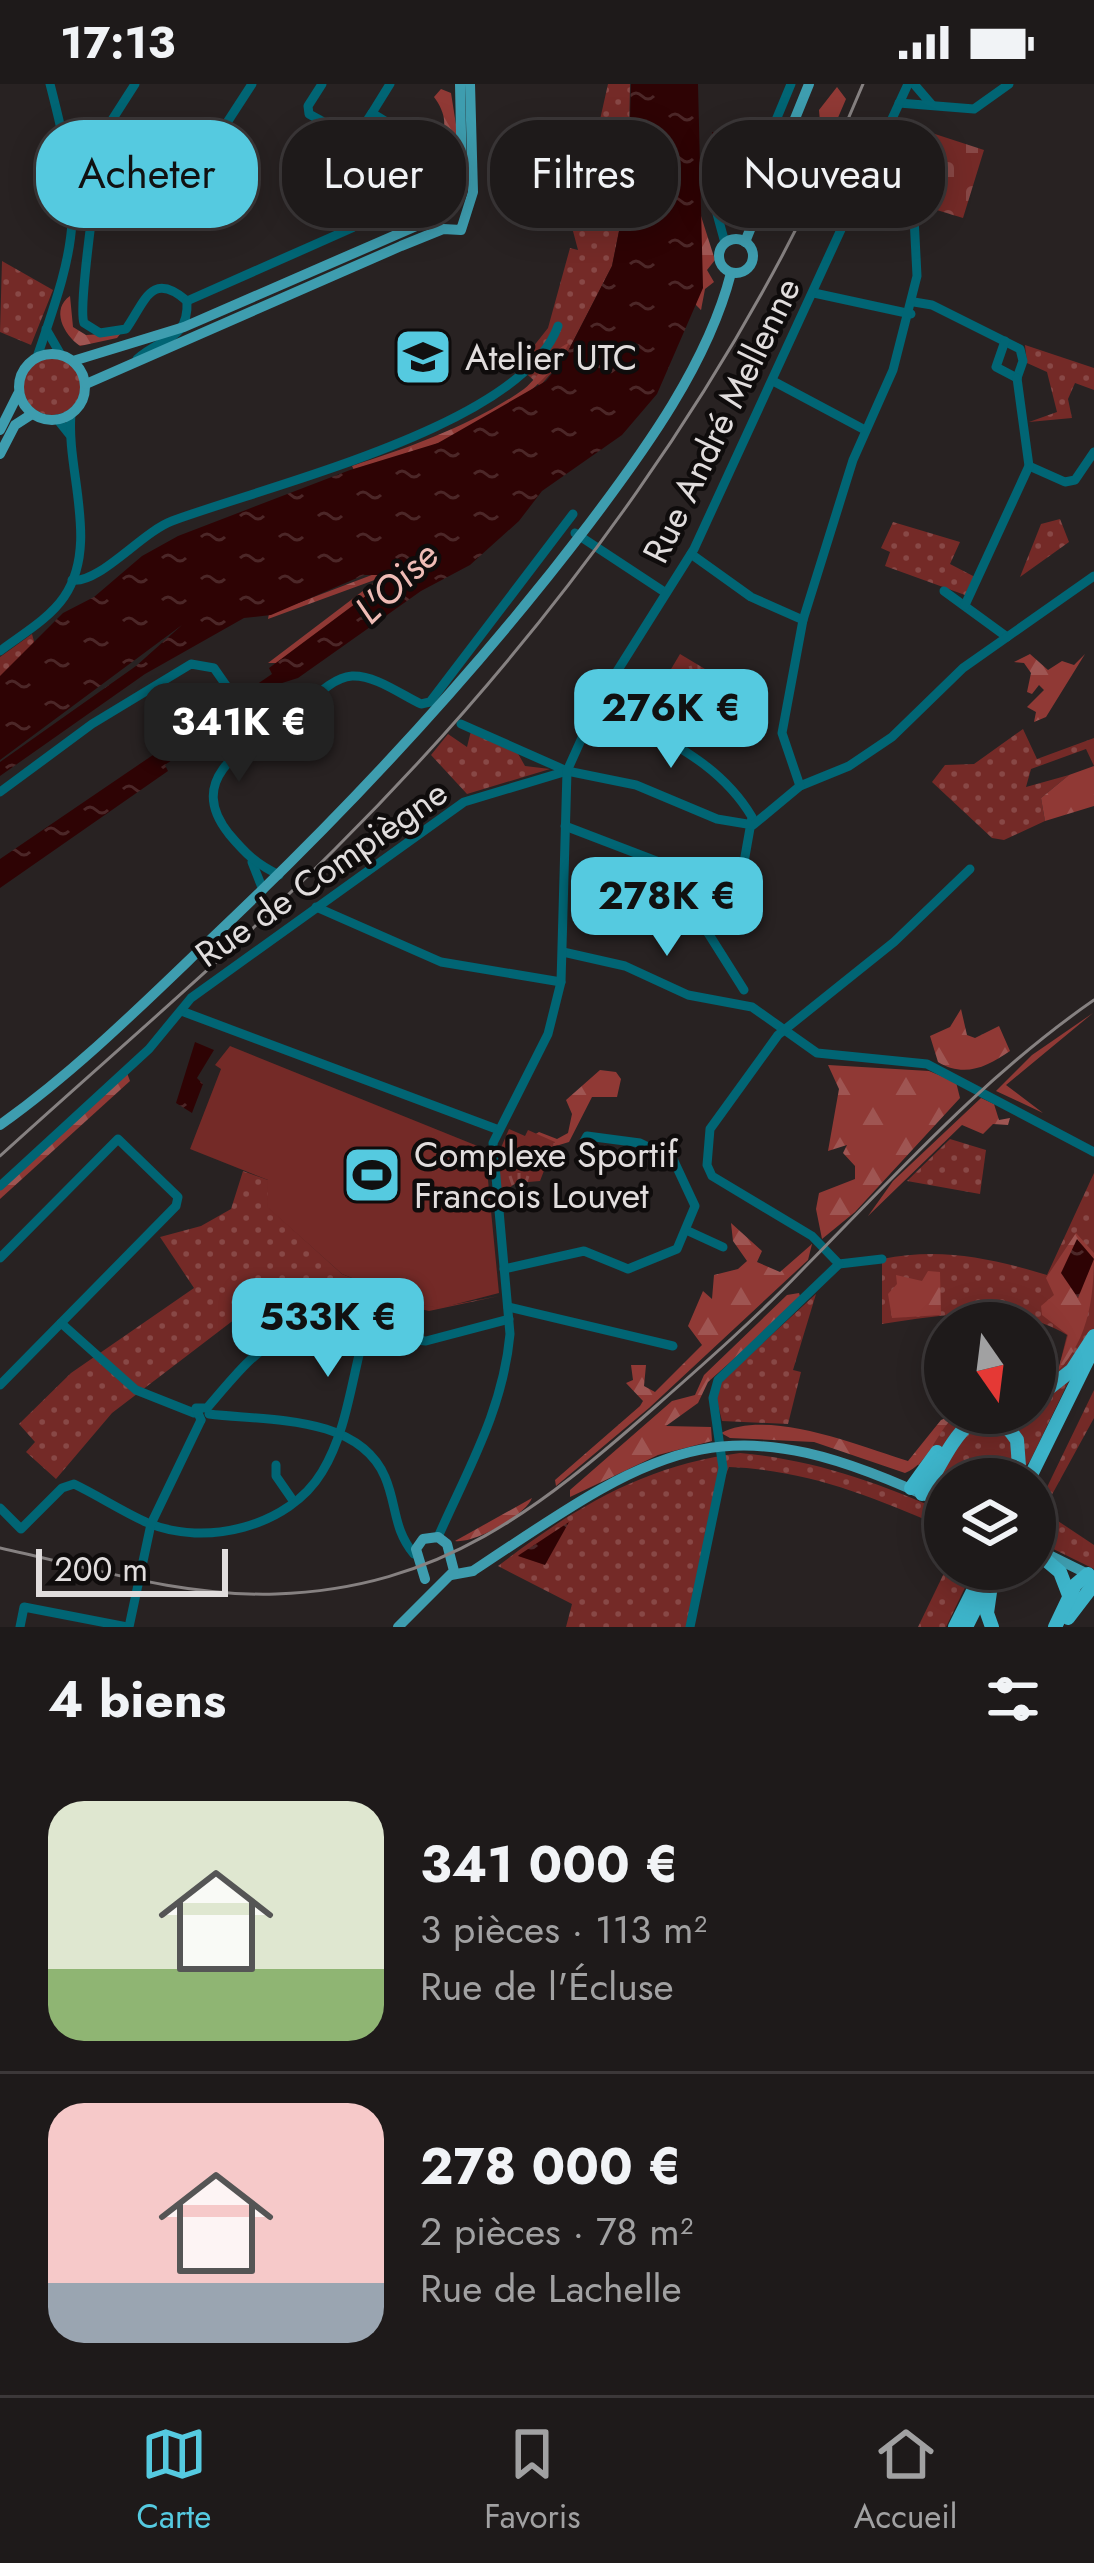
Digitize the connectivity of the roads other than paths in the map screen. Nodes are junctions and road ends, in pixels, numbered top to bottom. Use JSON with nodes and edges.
{"nodes":[{"id":1,"x":50,"y":84,"type":"edge"},
{"id":2,"x":135,"y":84,"type":"edge"},
{"id":3,"x":252,"y":84,"type":"edge"},
{"id":4,"x":322,"y":84,"type":"edge"},
{"id":5,"x":390,"y":84,"type":"edge"},
{"id":6,"x":446,"y":84,"type":"edge"},
{"id":7,"x":791,"y":84,"type":"edge"},
{"id":8,"x":808,"y":84,"type":"edge"},
{"id":9,"x":911,"y":84,"type":"edge"},
{"id":10,"x":1010,"y":84,"type":"edge"},
{"id":11,"x":463,"y":86,"type":"edge"},
{"id":12,"x":899,"y":103,"type":"junction"},
{"id":13,"x":932,"y":105,"type":"junction"},
{"id":14,"x":372,"y":112,"type":"junction"},
{"id":15,"x":59,"y":120,"type":"edge"},
{"id":16,"x":112,"y":120,"type":"edge"},
{"id":17,"x":229,"y":120,"type":"edge"},
{"id":18,"x":384,"y":120,"type":"edge"},
{"id":19,"x":891,"y":120,"type":"edge"},
{"id":20,"x":470,"y":159,"type":"junction"},
{"id":21,"x":466,"y":176,"type":"edge"},
{"id":22,"x":74,"y":228,"type":"edge"},
{"id":23,"x":92,"y":228,"type":"edge"},
{"id":24,"x":352,"y":228,"type":"edge"},
{"id":25,"x":429,"y":228,"type":"edge"},
{"id":26,"x":430,"y":228,"type":"edge"},
{"id":27,"x":843,"y":228,"type":"edge"},
{"id":28,"x":916,"y":228,"type":"edge"},
{"id":29,"x":746,"y":242,"type":"junction"},
{"id":30,"x":725,"y":243,"type":"junction"},
{"id":31,"x":731,"y":273,"type":"junction"},
{"id":32,"x":814,"y":293,"type":"junction"},
{"id":33,"x":188,"y":301,"type":"junction"},
{"id":34,"x":912,"y":308,"type":"junction"},
{"id":35,"x":558,"y":326,"type":"dead end"},
{"id":36,"x":45,"y":327,"type":"junction"},
{"id":37,"x":184,"y":327,"type":"junction"},
{"id":38,"x":1005,"y":341,"type":"junction"},
{"id":39,"x":37,"y":357,"type":"junction"},
{"id":40,"x":67,"y":358,"type":"junction"},
{"id":41,"x":137,"y":359,"type":"junction"},
{"id":42,"x":1017,"y":379,"type":"junction"},
{"id":43,"x":772,"y":381,"type":"junction"},
{"id":44,"x":86,"y":384,"type":"junction"},
{"id":45,"x":19,"y":391,"type":"junction"},
{"id":46,"x":32,"y":414,"type":"junction"},
{"id":47,"x":71,"y":414,"type":"junction"},
{"id":48,"x":57,"y":419,"type":"junction"},
{"id":49,"x":0,"y":430,"type":"edge"},
{"id":50,"x":865,"y":430,"type":"junction"},
{"id":51,"x":69,"y":434,"type":"junction"},
{"id":52,"x":1094,"y":452,"type":"edge"},
{"id":53,"x":0,"y":454,"type":"edge"},
{"id":54,"x":1029,"y":466,"type":"junction"},
{"id":55,"x":573,"y":514,"type":"dead end"},
{"id":56,"x":566,"y":526,"type":"junction"},
{"id":57,"x":691,"y":554,"type":"junction"},
{"id":58,"x":1094,"y":576,"type":"edge"},
{"id":59,"x":72,"y":580,"type":"junction"},
{"id":60,"x":944,"y":591,"type":"dead end"},
{"id":61,"x":666,"y":593,"type":"junction"},
{"id":62,"x":965,"y":605,"type":"junction"},
{"id":63,"x":803,"y":620,"type":"junction"},
{"id":64,"x":1007,"y":637,"type":"junction"},
{"id":65,"x":0,"y":651,"type":"edge"},
{"id":66,"x":599,"y":700,"type":"junction"},
{"id":67,"x":461,"y":724,"type":"dead end"},
{"id":68,"x":260,"y":734,"type":"junction"},
{"id":69,"x":567,"y":771,"type":"junction"},
{"id":70,"x":800,"y":786,"type":"junction"},
{"id":71,"x":0,"y":792,"type":"edge"},
{"id":72,"x":753,"y":825,"type":"junction"},
{"id":73,"x":565,"y":826,"type":"junction"},
{"id":74,"x":970,"y":869,"type":"dead end"},
{"id":75,"x":260,"y":871,"type":"junction"},
{"id":76,"x":279,"y":875,"type":"junction"},
{"id":77,"x":262,"y":890,"type":"junction"},
{"id":78,"x":712,"y":892,"type":"junction"},
{"id":79,"x":316,"y":907,"type":"junction"},
{"id":80,"x":563,"y":952,"type":"junction"},
{"id":81,"x":560,"y":982,"type":"junction"},
{"id":82,"x":749,"y":1007,"type":"junction"},
{"id":83,"x":184,"y":1012,"type":"junction"},
{"id":84,"x":784,"y":1030,"type":"junction"},
{"id":85,"x":0,"y":1125,"type":"edge"},
{"id":86,"x":500,"y":1130,"type":"junction"},
{"id":87,"x":583,"y":1145,"type":"dead end"},
{"id":88,"x":1094,"y":1152,"type":"edge"},
{"id":89,"x":712,"y":1176,"type":"junction"},
{"id":90,"x":0,"y":1186,"type":"edge"},
{"id":91,"x":688,"y":1190,"type":"junction"},
{"id":92,"x":686,"y":1230,"type":"junction"},
{"id":93,"x":723,"y":1247,"type":"dead end"},
{"id":94,"x":0,"y":1258,"type":"edge"},
{"id":95,"x":882,"y":1259,"type":"dead end"},
{"id":96,"x":839,"y":1264,"type":"junction"},
{"id":97,"x":504,"y":1269,"type":"junction"},
{"id":98,"x":508,"y":1313,"type":"junction"},
{"id":99,"x":61,"y":1323,"type":"junction"},
{"id":100,"x":1094,"y":1336,"type":"edge"},
{"id":101,"x":364,"y":1337,"type":"junction"},
{"id":102,"x":673,"y":1346,"type":"dead end"},
{"id":103,"x":1094,"y":1347,"type":"edge"},
{"id":104,"x":1094,"y":1368,"type":"edge"},
{"id":105,"x":1056,"y":1383,"type":"edge"},
{"id":106,"x":0,"y":1385,"type":"edge"},
{"id":107,"x":203,"y":1414,"type":"junction"},
{"id":108,"x":340,"y":1434,"type":"junction"},
{"id":109,"x":950,"y":1434,"type":"edge"},
{"id":110,"x":943,"y":1458,"type":"edge"},
{"id":111,"x":1020,"y":1458,"type":"edge"},
{"id":112,"x":1035,"y":1458,"type":"edge"},
{"id":113,"x":1049,"y":1458,"type":"edge"},
{"id":114,"x":276,"y":1466,"type":"dead end"},
{"id":115,"x":924,"y":1482,"type":"edge"},
{"id":116,"x":917,"y":1491,"type":"junction"},
{"id":117,"x":924,"y":1494,"type":"edge"},
{"id":118,"x":294,"y":1502,"type":"junction"},
{"id":119,"x":0,"y":1508,"type":"edge"},
{"id":120,"x":151,"y":1524,"type":"junction"},
{"id":121,"x":443,"y":1540,"type":"junction"},
{"id":122,"x":417,"y":1548,"type":"junction"},
{"id":123,"x":1056,"y":1561,"type":"edge"},
{"id":124,"x":1056,"y":1568,"type":"edge"},
{"id":125,"x":450,"y":1573,"type":"junction"},
{"id":126,"x":425,"y":1579,"type":"junction"},
{"id":127,"x":1092,"y":1579,"type":"edge"},
{"id":128,"x":974,"y":1590,"type":"edge"},
{"id":129,"x":986,"y":1590,"type":"edge"},
{"id":130,"x":991,"y":1590,"type":"edge"},
{"id":131,"x":1070,"y":1599,"type":"junction"},
{"id":132,"x":419,"y":1604,"type":"junction"},
{"id":133,"x":20,"y":1627,"type":"edge"},
{"id":134,"x":128,"y":1627,"type":"edge"},
{"id":135,"x":398,"y":1627,"type":"edge"},
{"id":136,"x":690,"y":1627,"type":"edge"},
{"id":137,"x":955,"y":1627,"type":"edge"},
{"id":138,"x":966,"y":1627,"type":"edge"},
{"id":139,"x":992,"y":1627,"type":"edge"},
{"id":140,"x":1058,"y":1627,"type":"edge"}],
"edges":[{"from":1,"to":15,"type":"street"},
{"from":2,"to":16,"type":"street"},
{"from":3,"to":17,"type":"street"},
{"from":4,"to":14,"type":"street"},
{"from":5,"to":14,"type":"street"},
{"from":6,"to":11,"type":"street"},
{"from":7,"to":30,"type":"street"},
{"from":8,"to":29,"type":"main road"},
{"from":9,"to":12,"type":"street","name":"Rue André Mellenne"},
{"from":9,"to":13,"type":"street"},
{"from":10,"to":13,"type":"street"},
{"from":11,"to":20,"type":"main road"},
{"from":11,"to":20,"type":"main road"},
{"from":12,"to":13,"type":"street"},
{"from":12,"to":19,"type":"street","name":"Rue André Mellenne"},
{"from":14,"to":18,"type":"street"},
{"from":20,"to":21,"type":"main road"},
{"from":22,"to":36,"type":"street"},
{"from":23,"to":33,"type":"street"},
{"from":24,"to":33,"type":"street"},
{"from":25,"to":37,"type":"main road"},
{"from":26,"to":41,"type":"main road"},
{"from":27,"to":32,"type":"street","name":"Rue André Mellenne"},
{"from":28,"to":34,"type":"street"},
{"from":29,"to":30,"type":"main road"},
{"from":29,"to":31,"type":"main road"},
{"from":30,"to":31,"type":"main road"},
{"from":31,"to":76,"type":"main road"},
{"from":32,"to":34,"type":"street"},
{"from":32,"to":43,"type":"street","name":"Rue André Mellenne"},
{"from":33,"to":37,"type":"street"},
{"from":34,"to":38,"type":"street"},
{"from":34,"to":50,"type":"street"},
{"from":35,"to":59,"type":"street"},
{"from":36,"to":39,"type":"street"},
{"from":36,"to":40,"type":"street"},
{"from":37,"to":40,"type":"main road"},
{"from":37,"to":41,"type":"street"},
{"from":38,"to":42,"type":"street"},
{"from":38,"to":42,"type":"street"},
{"from":39,"to":40,"type":"main road"},
{"from":39,"to":45,"type":"main road"},
{"from":40,"to":44,"type":"main road"},
{"from":41,"to":44,"type":"main road"},
{"from":42,"to":54,"type":"street"},
{"from":43,"to":50,"type":"street"},
{"from":43,"to":57,"type":"street","name":"Rue André Mellenne"},
{"from":44,"to":47,"type":"main road"},
{"from":45,"to":46,"type":"main road"},
{"from":45,"to":49,"type":"main road"},
{"from":46,"to":48,"type":"main road"},
{"from":46,"to":53,"type":"main road"},
{"from":47,"to":48,"type":"main road"},
{"from":47,"to":51,"type":"street"},
{"from":48,"to":51,"type":"street"},
{"from":50,"to":63,"type":"street"},
{"from":51,"to":59,"type":"street"},
{"from":52,"to":54,"type":"street"},
{"from":54,"to":62,"type":"street"},
{"from":55,"to":56,"type":"street"},
{"from":56,"to":61,"type":"street"},
{"from":56,"to":68,"type":"street"},
{"from":57,"to":61,"type":"street","name":"Rue André Mellenne"},
{"from":57,"to":63,"type":"street"},
{"from":58,"to":64,"type":"street"},
{"from":59,"to":65,"type":"street"},
{"from":60,"to":62,"type":"street"},
{"from":61,"to":66,"type":"street","name":"Rue André Mellenne"},
{"from":62,"to":64,"type":"street"},
{"from":63,"to":70,"type":"street"},
{"from":64,"to":70,"type":"street"},
{"from":66,"to":69,"type":"street","name":"Rue André Mellenne"},
{"from":66,"to":72,"type":"street"},
{"from":67,"to":69,"type":"street"},
{"from":68,"to":71,"type":"street"},
{"from":68,"to":75,"type":"street"},
{"from":69,"to":72,"type":"street"},
{"from":69,"to":73,"type":"street"},
{"from":69,"to":79,"type":"street","name":"Rue de Compiègne"},
{"from":70,"to":72,"type":"street"},
{"from":72,"to":78,"type":"street"},
{"from":73,"to":78,"type":"street"},
{"from":73,"to":80,"type":"street"},
{"from":74,"to":84,"type":"street"},
{"from":75,"to":76,"type":"street"},
{"from":75,"to":77,"type":"street"},
{"from":76,"to":77,"type":"main road"},
{"from":77,"to":85,"type":"main road"},
{"from":78,"to":82,"type":"street"},
{"from":79,"to":81,"type":"street"},
{"from":79,"to":83,"type":"street","name":"Rue de Compiègne"},
{"from":80,"to":81,"type":"street"},
{"from":80,"to":82,"type":"street"},
{"from":81,"to":86,"type":"street"},
{"from":82,"to":84,"type":"street"},
{"from":83,"to":86,"type":"street"},
{"from":83,"to":90,"type":"street","name":"Rue de Compiègne"},
{"from":84,"to":88,"type":"street"},
{"from":84,"to":89,"type":"street"},
{"from":86,"to":97,"type":"street"},
{"from":87,"to":91,"type":"street"},
{"from":89,"to":91,"type":"street"},
{"from":89,"to":96,"type":"street"},
{"from":91,"to":92,"type":"street"},
{"from":92,"to":93,"type":"street"},
{"from":92,"to":97,"type":"street"},
{"from":94,"to":99,"type":"street"},
{"from":95,"to":96,"type":"street"},
{"from":96,"to":136,"type":"street"},
{"from":97,"to":98,"type":"street"},
{"from":98,"to":101,"type":"street"},
{"from":98,"to":102,"type":"street"},
{"from":98,"to":121,"type":"street"},
{"from":99,"to":106,"type":"street"},
{"from":99,"to":107,"type":"street"},
{"from":100,"to":105,"type":"highway"},
{"from":101,"to":107,"type":"street"},
{"from":101,"to":108,"type":"street"},
{"from":103,"to":112,"type":"highway"},
{"from":104,"to":113,"type":"highway"},
{"from":107,"to":108,"type":"street"},
{"from":107,"to":120,"type":"street"},
{"from":108,"to":118,"type":"street"},
{"from":108,"to":122,"type":"street"},
{"from":109,"to":116,"type":"highway"},
{"from":110,"to":111,"type":"highway"},
{"from":114,"to":118,"type":"street"},
{"from":115,"to":116,"type":"highway"},
{"from":116,"to":117,"type":"main road"},
{"from":116,"to":125,"type":"main road"},
{"from":118,"to":120,"type":"street"},
{"from":119,"to":120,"type":"street"},
{"from":120,"to":134,"type":"street"},
{"from":121,"to":122,"type":"main road"},
{"from":121,"to":125,"type":"main road"},
{"from":122,"to":126,"type":"main road"},
{"from":123,"to":127,"type":"main road"},
{"from":124,"to":131,"type":"highway"},
{"from":125,"to":126,"type":"main road"},
{"from":125,"to":132,"type":"main road"},
{"from":126,"to":132,"type":"main road"},
{"from":127,"to":131,"type":"highway"},
{"from":127,"to":140,"type":"highway"},
{"from":128,"to":137,"type":"highway"},
{"from":129,"to":138,"type":"highway"},
{"from":130,"to":139,"type":"highway"},
{"from":131,"to":140,"type":"highway"},
{"from":132,"to":135,"type":"main road"},
{"from":133,"to":134,"type":"street"}]}
